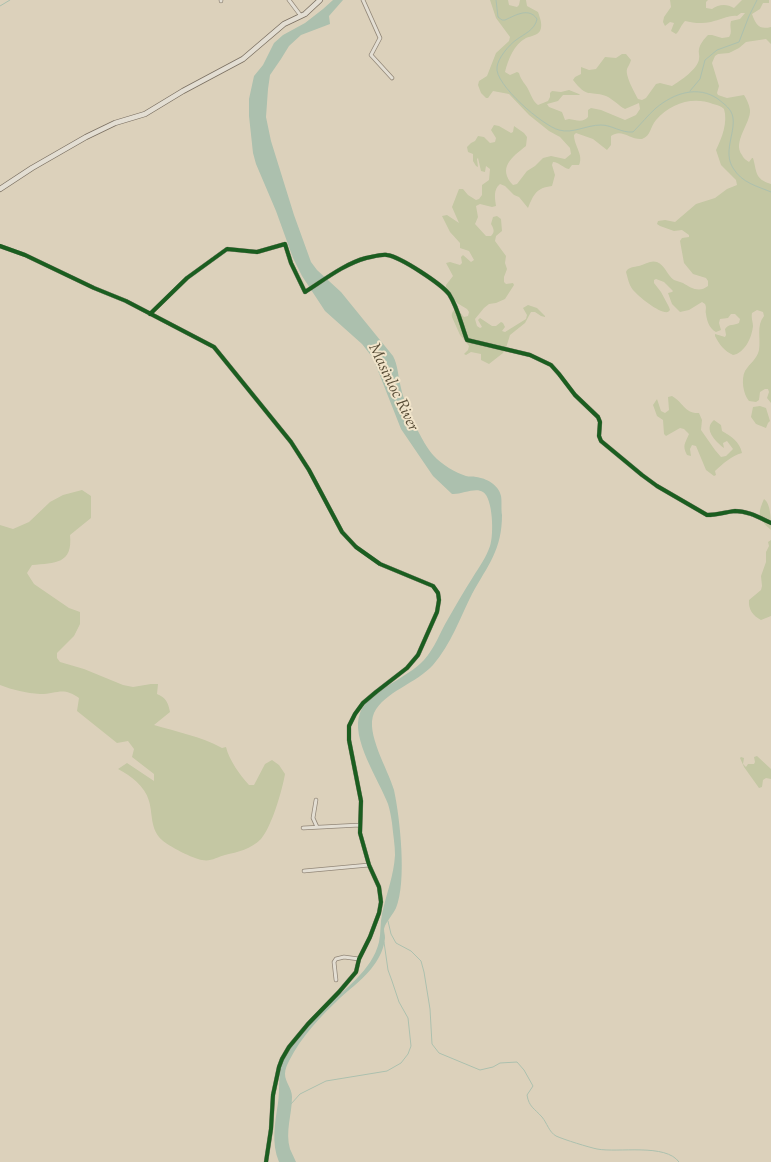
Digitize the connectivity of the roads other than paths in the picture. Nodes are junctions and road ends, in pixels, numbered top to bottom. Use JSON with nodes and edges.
{"nodes":[{"id":1,"x":289,"y":0,"type":"edge"},
{"id":2,"x":320,"y":0,"type":"edge"},
{"id":3,"x":363,"y":0,"type":"edge"},
{"id":4,"x":301,"y":16,"type":"junction"},
{"id":5,"x":392,"y":78,"type":"dead end"},
{"id":6,"x":0,"y":189,"type":"edge"},
{"id":7,"x":0,"y":246,"type":"edge"},
{"id":8,"x":150,"y":314,"type":"junction"},
{"id":9,"x":771,"y":523,"type":"edge"},
{"id":10,"x":316,"y":800,"type":"dead end"},
{"id":11,"x":360,"y":825,"type":"junction"},
{"id":12,"x":317,"y":827,"type":"junction"},
{"id":13,"x":303,"y":828,"type":"dead end"},
{"id":14,"x":369,"y":865,"type":"junction"},
{"id":15,"x":304,"y":871,"type":"dead end"},
{"id":16,"x":359,"y":959,"type":"junction"},
{"id":17,"x":336,"y":980,"type":"dead end"},
{"id":18,"x":266,"y":1162,"type":"edge"}],
"edges":[{"from":1,"to":4,"type":"street"},
{"from":2,"to":4,"type":"street"},
{"from":3,"to":5,"type":"street"},
{"from":4,"to":6,"type":"street"},
{"from":7,"to":8,"type":"street"},
{"from":8,"to":9,"type":"street"},
{"from":8,"to":11,"type":"street"},
{"from":10,"to":12,"type":"street"},
{"from":11,"to":12,"type":"street"},
{"from":11,"to":14,"type":"street"},
{"from":12,"to":13,"type":"street"},
{"from":14,"to":15,"type":"street"},
{"from":14,"to":16,"type":"street"},
{"from":16,"to":17,"type":"street"},
{"from":16,"to":18,"type":"street"}]}
